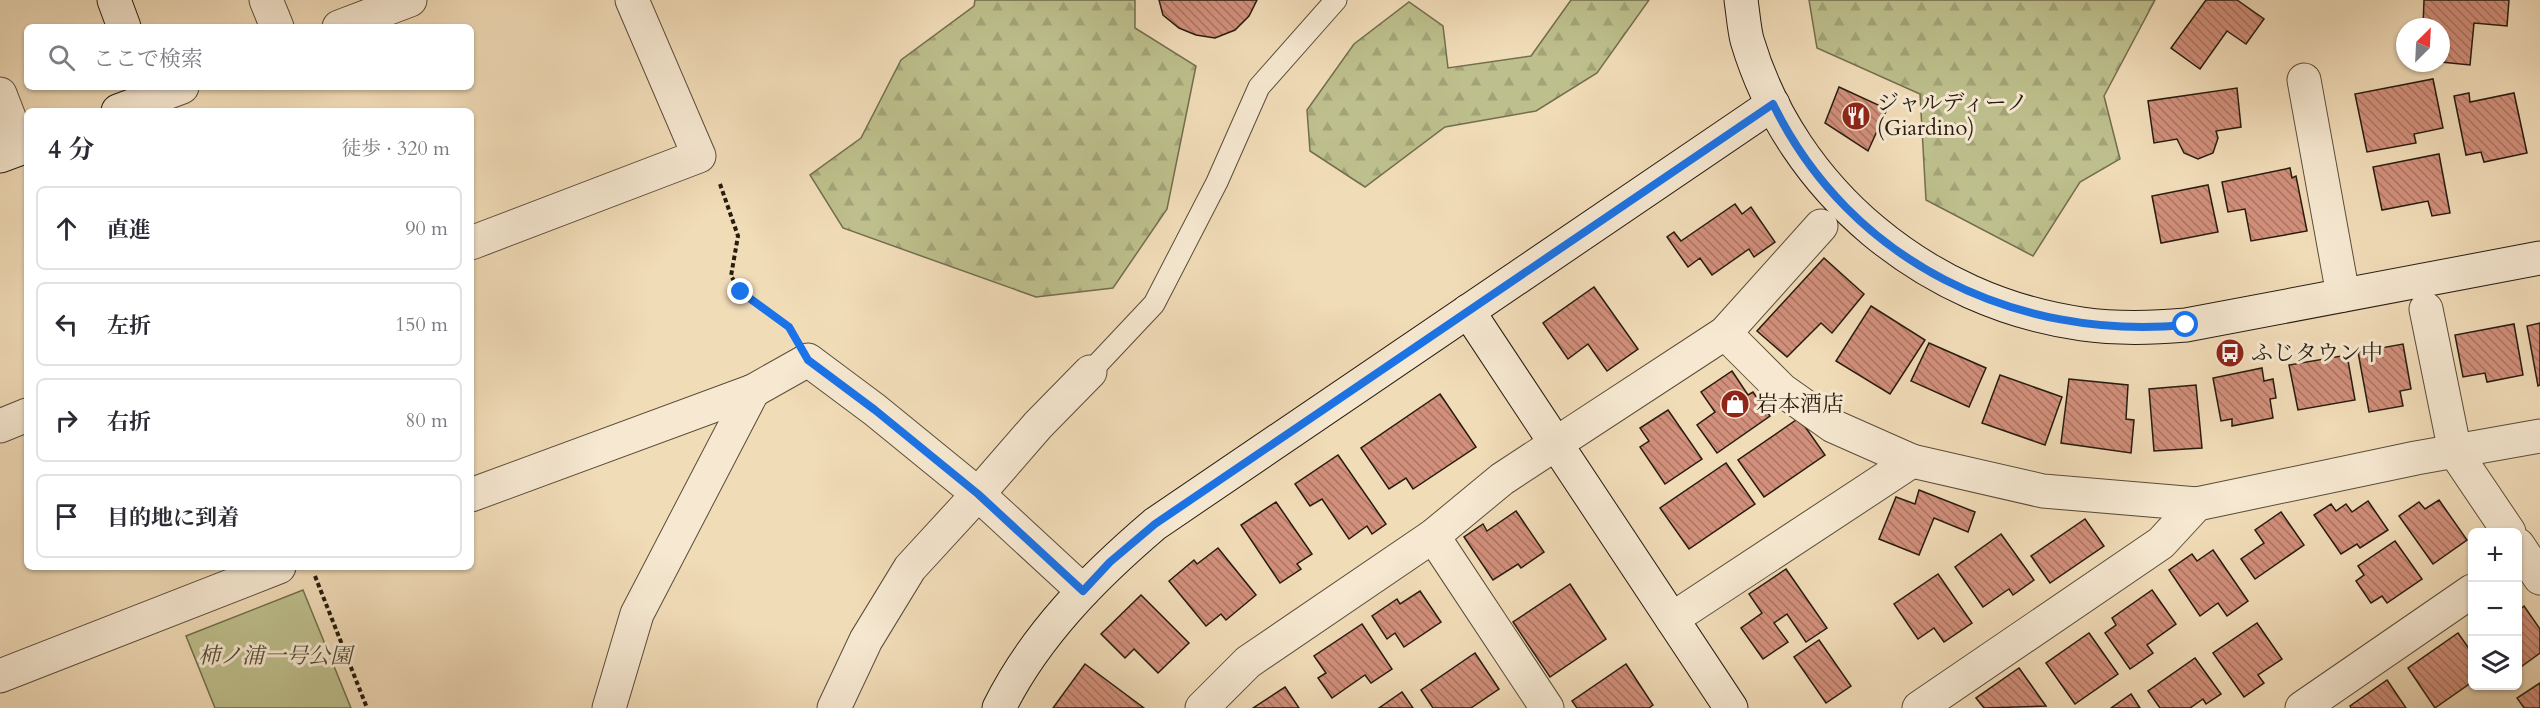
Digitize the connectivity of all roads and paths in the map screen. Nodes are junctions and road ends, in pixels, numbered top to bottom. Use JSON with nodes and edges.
{"nodes":[{"id":1,"x":114,"y":0,"type":"edge"},
{"id":2,"x":267,"y":0,"type":"edge"},
{"id":3,"x":410,"y":0,"type":"edge"},
{"id":4,"x":632,"y":0,"type":"edge"},
{"id":5,"x":1336,"y":0,"type":"edge"},
{"id":6,"x":1741,"y":0,"type":"edge"},
{"id":7,"x":123,"y":24,"type":"edge"},
{"id":8,"x":276,"y":24,"type":"edge"},
{"id":9,"x":347,"y":24,"type":"edge"},
{"id":10,"x":2304,"y":80,"type":"dead end"},
{"id":11,"x":174,"y":90,"type":"edge"},
{"id":12,"x":0,"y":94,"type":"edge"},
{"id":13,"x":150,"y":99,"type":"edge"},
{"id":14,"x":1773,"y":104,"type":"junction"},
{"id":15,"x":126,"y":108,"type":"edge"},
{"id":16,"x":16,"y":150,"type":"edge"},
{"id":17,"x":717,"y":174,"type":"dead end"},
{"id":18,"x":1821,"y":226,"type":"dead end"},
{"id":19,"x":474,"y":242,"type":"edge"},
{"id":20,"x":2540,"y":258,"type":"edge"},
{"id":21,"x":2343,"y":295,"type":"junction"},
{"id":22,"x":2426,"y":309,"type":"dead end"},
{"id":23,"x":1468,"y":311,"type":"junction"},
{"id":24,"x":1725,"y":333,"type":"junction"},
{"id":25,"x":808,"y":360,"type":"junction"},
{"id":26,"x":1090,"y":372,"type":"joint"},
{"id":27,"x":753,"y":391,"type":"junction"},
{"id":28,"x":24,"y":417,"type":"edge"},
{"id":29,"x":0,"y":426,"type":"edge"},
{"id":30,"x":2540,"y":436,"type":"edge"},
{"id":31,"x":1556,"y":444,"type":"junction"},
{"id":32,"x":2455,"y":452,"type":"junction"},
{"id":33,"x":1912,"y":461,"type":"junction"},
{"id":34,"x":474,"y":494,"type":"edge"},
{"id":35,"x":978,"y":494,"type":"junction"},
{"id":36,"x":2197,"y":504,"type":"junction"},
{"id":37,"x":2505,"y":528,"type":"edge"},
{"id":38,"x":1433,"y":536,"type":"junction"},
{"id":39,"x":271,"y":570,"type":"edge"},
{"id":40,"x":312,"y":570,"type":"edge"},
{"id":41,"x":1083,"y":591,"type":"junction"},
{"id":42,"x":2468,"y":594,"type":"edge"},
{"id":43,"x":1672,"y":619,"type":"junction"},
{"id":44,"x":345,"y":652,"type":"junction"},
{"id":45,"x":331,"y":657,"type":"dead end"},
{"id":46,"x":0,"y":676,"type":"edge"},
{"id":47,"x":607,"y":707,"type":"edge"},
{"id":48,"x":367,"y":708,"type":"edge"},
{"id":49,"x":834,"y":708,"type":"edge"},
{"id":50,"x":999,"y":708,"type":"edge"},
{"id":51,"x":1202,"y":708,"type":"edge"},
{"id":52,"x":1546,"y":708,"type":"edge"},
{"id":53,"x":1731,"y":708,"type":"edge"},
{"id":54,"x":1919,"y":708,"type":"edge"},
{"id":55,"x":2302,"y":708,"type":"edge"}],
"edges":[{"from":1,"to":7,"type":"street"},
{"from":2,"to":8,"type":"street"},
{"from":3,"to":9,"type":"street"},
{"from":4,"to":19,"type":"street"},
{"from":5,"to":26,"type":"lane"},
{"from":6,"to":14,"type":"street"},
{"from":10,"to":21,"type":"street"},
{"from":11,"to":13,"type":"street"},
{"from":12,"to":16,"type":"street"},
{"from":13,"to":15,"type":"street"},
{"from":14,"to":21,"type":"street"},
{"from":14,"to":23,"type":"street"},
{"from":17,"to":25,"type":"path"},
{"from":18,"to":24,"type":"street"},
{"from":20,"to":21,"type":"street"},
{"from":22,"to":32,"type":"street"},
{"from":23,"to":31,"type":"street"},
{"from":23,"to":41,"type":"street"},
{"from":24,"to":31,"type":"street"},
{"from":24,"to":33,"type":"street"},
{"from":25,"to":27,"type":"street"},
{"from":25,"to":35,"type":"street"},
{"from":26,"to":35,"type":"street"},
{"from":27,"to":34,"type":"street"},
{"from":27,"to":47,"type":"street"},
{"from":28,"to":29,"type":"street"},
{"from":30,"to":32,"type":"street"},
{"from":31,"to":38,"type":"street"},
{"from":31,"to":43,"type":"street"},
{"from":32,"to":36,"type":"street"},
{"from":32,"to":37,"type":"street"},
{"from":33,"to":36,"type":"street"},
{"from":33,"to":43,"type":"street"},
{"from":35,"to":41,"type":"street"},
{"from":35,"to":49,"type":"street"},
{"from":36,"to":54,"type":"street"},
{"from":38,"to":51,"type":"street"},
{"from":38,"to":52,"type":"street"},
{"from":39,"to":46,"type":"street"},
{"from":40,"to":44,"type":"path"},
{"from":41,"to":50,"type":"street"},
{"from":42,"to":55,"type":"street"},
{"from":43,"to":53,"type":"street"},
{"from":44,"to":45,"type":"path"},
{"from":44,"to":48,"type":"path"}]}
